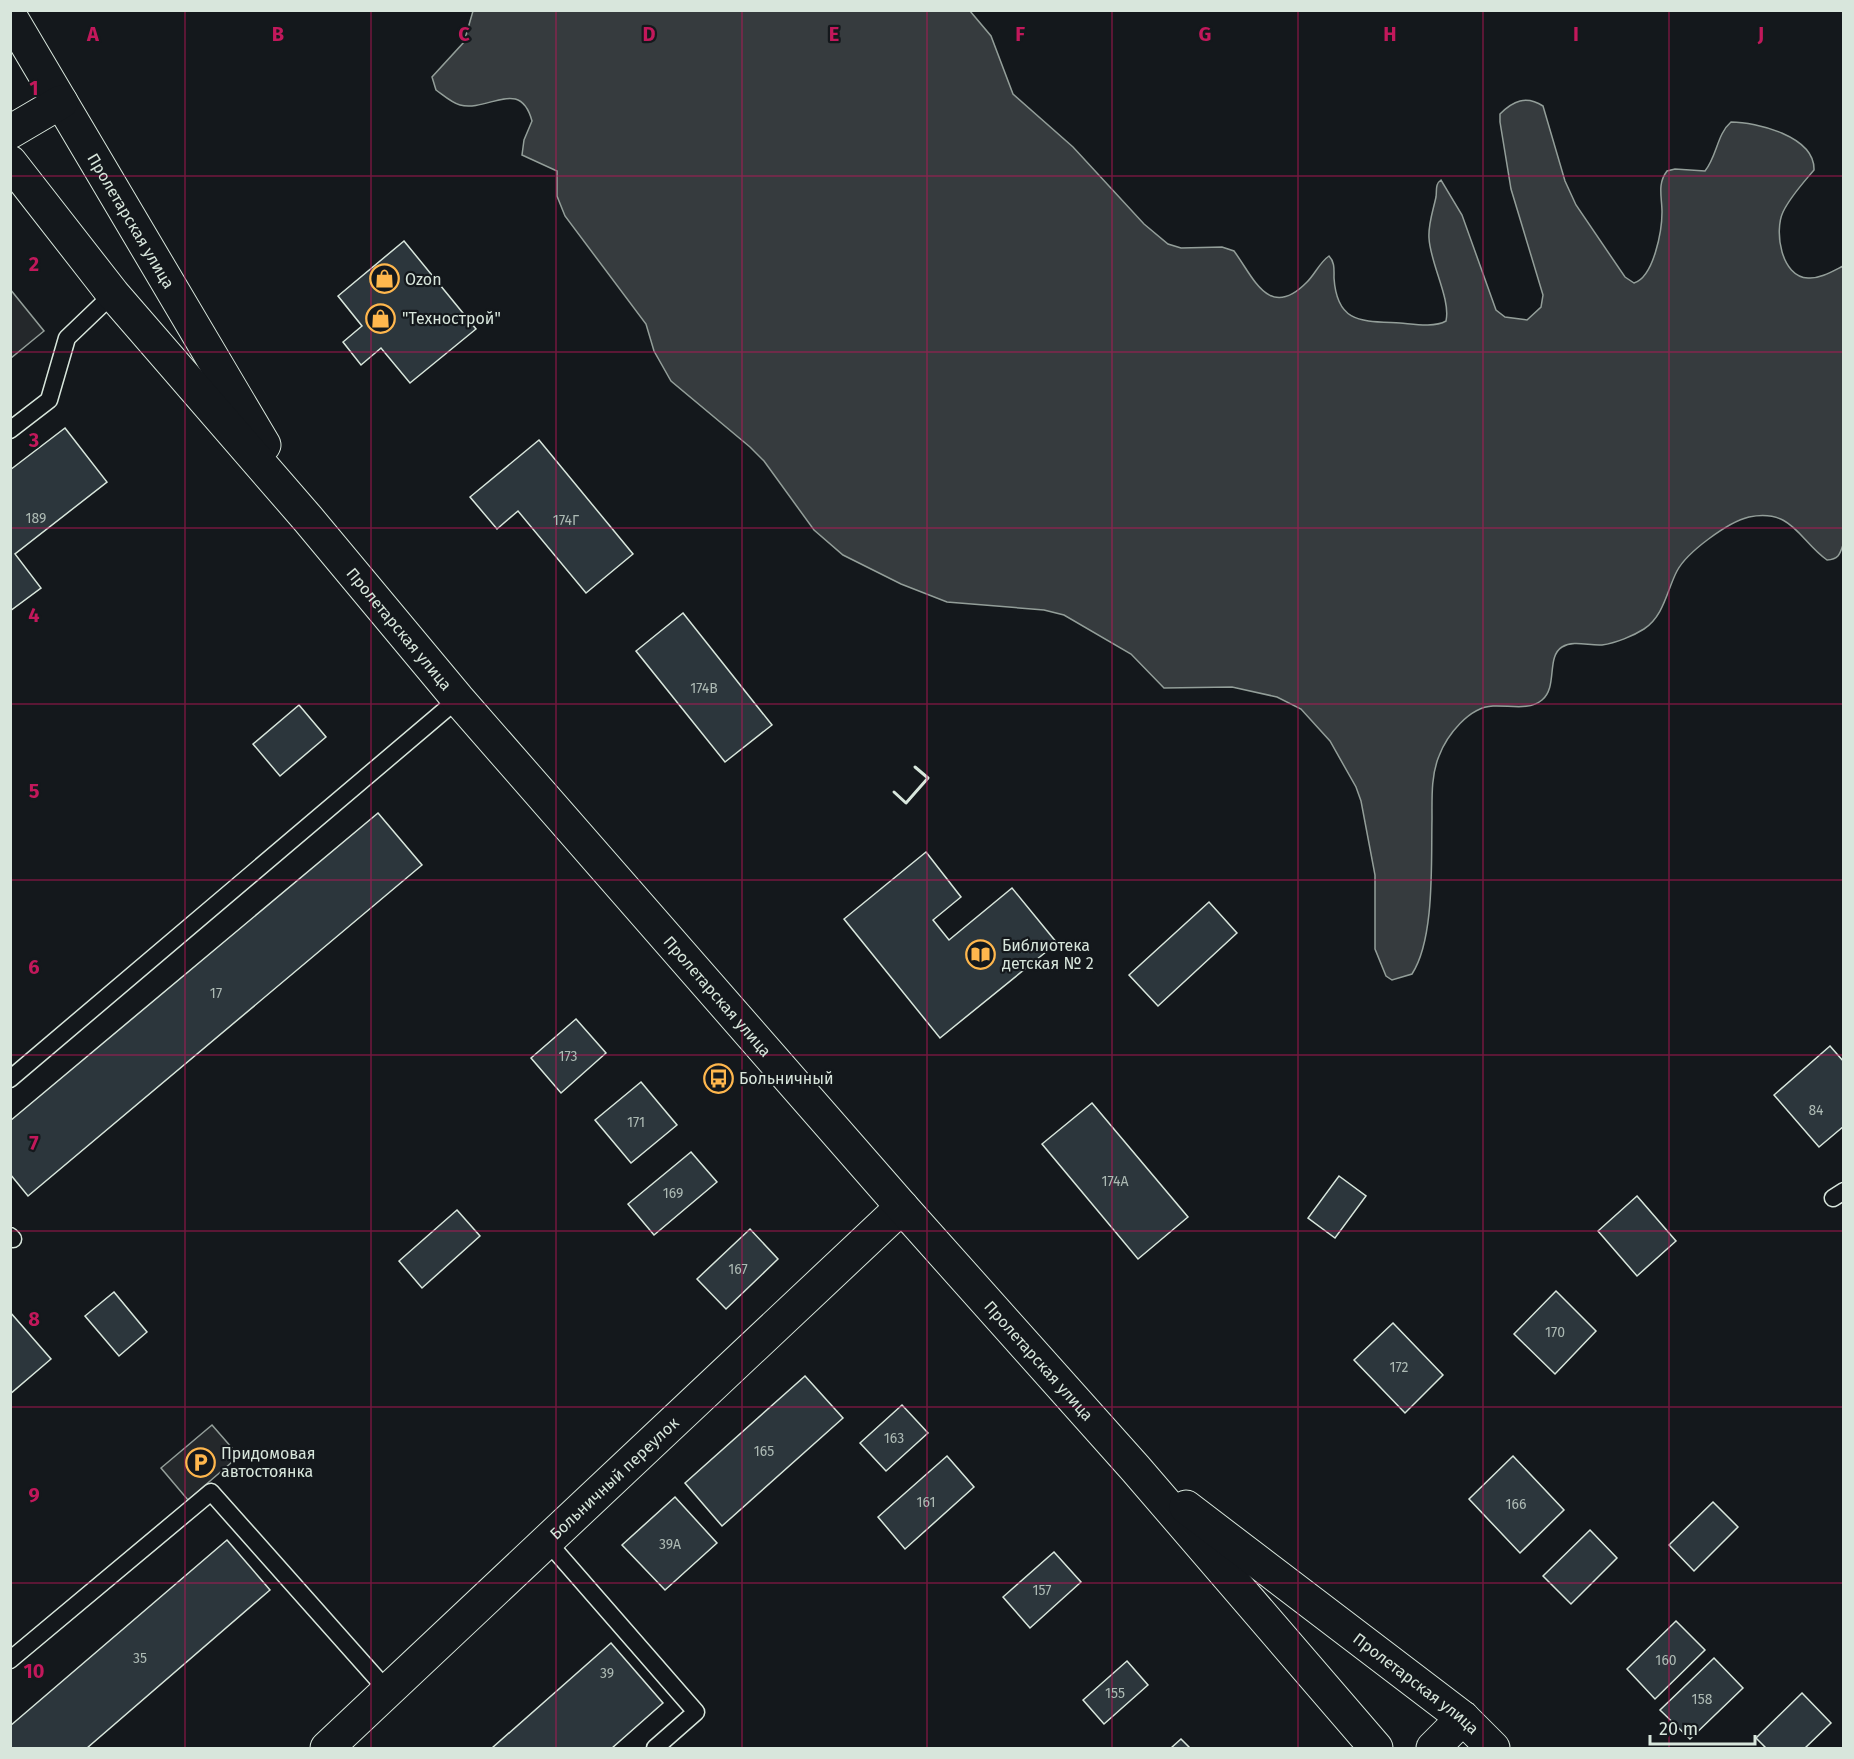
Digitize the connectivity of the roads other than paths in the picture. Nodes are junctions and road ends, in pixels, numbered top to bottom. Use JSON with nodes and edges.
{"nodes":[{"id":1,"x":10,"y":16,"type":"edge"},
{"id":2,"x":61,"y":102,"type":"junction"},
{"id":3,"x":10,"y":132,"type":"edge"},
{"id":4,"x":10,"y":162,"type":"edge"},
{"id":5,"x":113,"y":294,"type":"junction"},
{"id":6,"x":10,"y":430,"type":"edge"},
{"id":7,"x":308,"y":519,"type":"junction"},
{"id":8,"x":458,"y":699,"type":"junction"},
{"id":9,"x":10,"y":1079,"type":"edge"},
{"id":10,"x":902,"y":1207,"type":"junction"},
{"id":11,"x":1135,"y":1468,"type":"junction"},
{"id":12,"x":546,"y":1540,"type":"junction"},
{"id":13,"x":10,"y":1660,"type":"edge"},
{"id":14,"x":387,"y":1690,"type":"junction"},
{"id":15,"x":1463,"y":1718,"type":"junction"},
{"id":16,"x":327,"y":1749,"type":"edge"},
{"id":17,"x":655,"y":1749,"type":"edge"},
{"id":18,"x":1376,"y":1749,"type":"edge"},
{"id":19,"x":1433,"y":1749,"type":"edge"},
{"id":20,"x":1493,"y":1749,"type":"edge"}],
"edges":[{"from":1,"to":2,"type":"main road","name":"Пролетарская улица"},
{"from":2,"to":3,"type":"main road"},
{"from":2,"to":7,"type":"main road","name":"Пролетарская улица"},
{"from":4,"to":5,"type":"main road","name":"Пролетарская улица"},
{"from":5,"to":6,"type":"lane"},
{"from":5,"to":7,"type":"main road","name":"Пролетарская улица"},
{"from":7,"to":8,"type":"main road","name":"Пролетарская улица"},
{"from":8,"to":9,"type":"lane"},
{"from":8,"to":10,"type":"main road","name":"Пролетарская улица"},
{"from":10,"to":11,"type":"main road","name":"Пролетарская улица"},
{"from":10,"to":12,"type":"main road","name":"Больничный переулок"},
{"from":11,"to":15,"type":"main road","name":"Пролетарская улица"},
{"from":11,"to":18,"type":"main road","name":"Пролетарская улица"},
{"from":12,"to":14,"type":"main road","name":"Больничный переулок"},
{"from":12,"to":17,"type":"lane"},
{"from":13,"to":14,"type":"lane"},
{"from":14,"to":16,"type":"main road","name":"Больничный переулок"},
{"from":15,"to":19,"type":"main road"},
{"from":15,"to":20,"type":"main road","name":"Пролетарская улица"}]}
